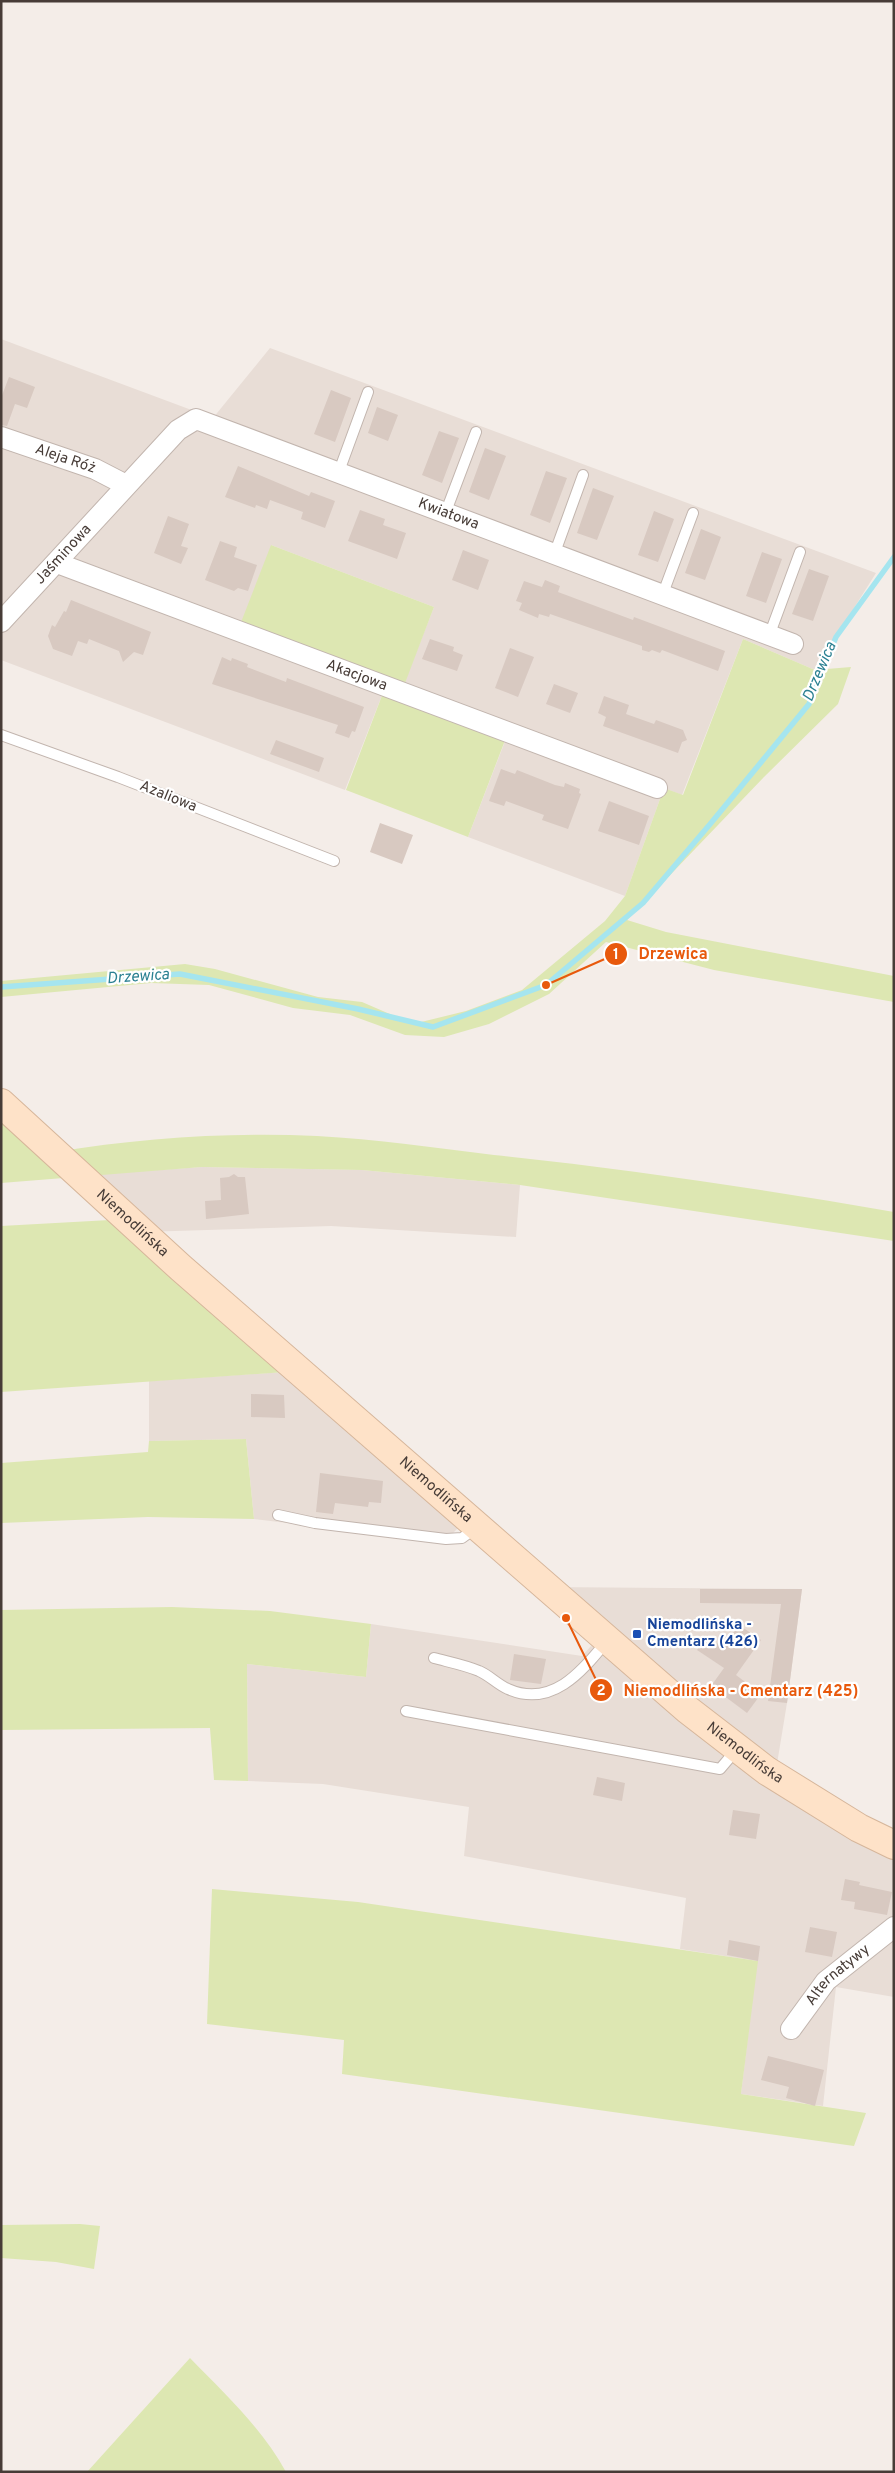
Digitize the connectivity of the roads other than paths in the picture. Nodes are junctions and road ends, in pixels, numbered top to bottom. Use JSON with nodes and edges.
{"nodes":[{"id":1,"x":368,"y":392,"type":"dead end"},
{"id":2,"x":476,"y":432,"type":"dead end"},
{"id":3,"x":1,"y":437,"type":"edge"},
{"id":4,"x":338,"y":474,"type":"junction"},
{"id":5,"x":584,"y":475,"type":"dead end"},
{"id":6,"x":126,"y":485,"type":"junction"},
{"id":7,"x":693,"y":513,"type":"dead end"},
{"id":8,"x":445,"y":514,"type":"junction"},
{"id":9,"x":800,"y":552,"type":"dead end"},
{"id":10,"x":554,"y":555,"type":"junction"},
{"id":11,"x":57,"y":563,"type":"junction"},
{"id":12,"x":662,"y":596,"type":"junction"},
{"id":13,"x":1,"y":622,"type":"edge"},
{"id":14,"x":769,"y":636,"type":"junction"},
{"id":15,"x":792,"y":644,"type":"dead end"},
{"id":16,"x":1,"y":735,"type":"edge"},
{"id":17,"x":657,"y":788,"type":"dead end"},
{"id":18,"x":334,"y":862,"type":"dead end"},
{"id":19,"x":1,"y":1103,"type":"edge"},
{"id":20,"x":278,"y":1515,"type":"dead end"},
{"id":21,"x":477,"y":1527,"type":"junction"},
{"id":22,"x":607,"y":1641,"type":"junction"},
{"id":23,"x":434,"y":1658,"type":"dead end"},
{"id":24,"x":406,"y":1711,"type":"dead end"},
{"id":25,"x":738,"y":1748,"type":"junction"},
{"id":26,"x":894,"y":1845,"type":"edge"},
{"id":27,"x":894,"y":1927,"type":"edge"},
{"id":28,"x":791,"y":2029,"type":"dead end"}],
"edges":[{"from":1,"to":4,"type":"lane"},
{"from":2,"to":8,"type":"lane"},
{"from":3,"to":6,"type":"street","name":"Aleja Róż"},
{"from":4,"to":6,"type":"street","name":"Kwiatowa"},
{"from":4,"to":8,"type":"street","name":"Kwiatowa"},
{"from":5,"to":10,"type":"lane"},
{"from":6,"to":11,"type":"street","name":"Jaśminowa"},
{"from":7,"to":12,"type":"lane"},
{"from":8,"to":10,"type":"street","name":"Kwiatowa"},
{"from":9,"to":14,"type":"lane"},
{"from":10,"to":12,"type":"street","name":"Kwiatowa"},
{"from":11,"to":13,"type":"street","name":"Jaśminowa"},
{"from":11,"to":17,"type":"street","name":"Akacjowa"},
{"from":12,"to":14,"type":"street","name":"Kwiatowa"},
{"from":14,"to":15,"type":"street","name":"Kwiatowa"},
{"from":16,"to":18,"type":"lane","name":"Azaliowa"},
{"from":19,"to":21,"type":"main road","name":"Niemodlińska"},
{"from":20,"to":21,"type":"lane"},
{"from":21,"to":22,"type":"main road","name":"Niemodlińska"},
{"from":22,"to":23,"type":"lane"},
{"from":22,"to":25,"type":"main road","name":"Niemodlińska"},
{"from":24,"to":25,"type":"lane"},
{"from":25,"to":26,"type":"main road","name":"Niemodlińska"},
{"from":27,"to":28,"type":"street","name":"Alternatywy"}]}
